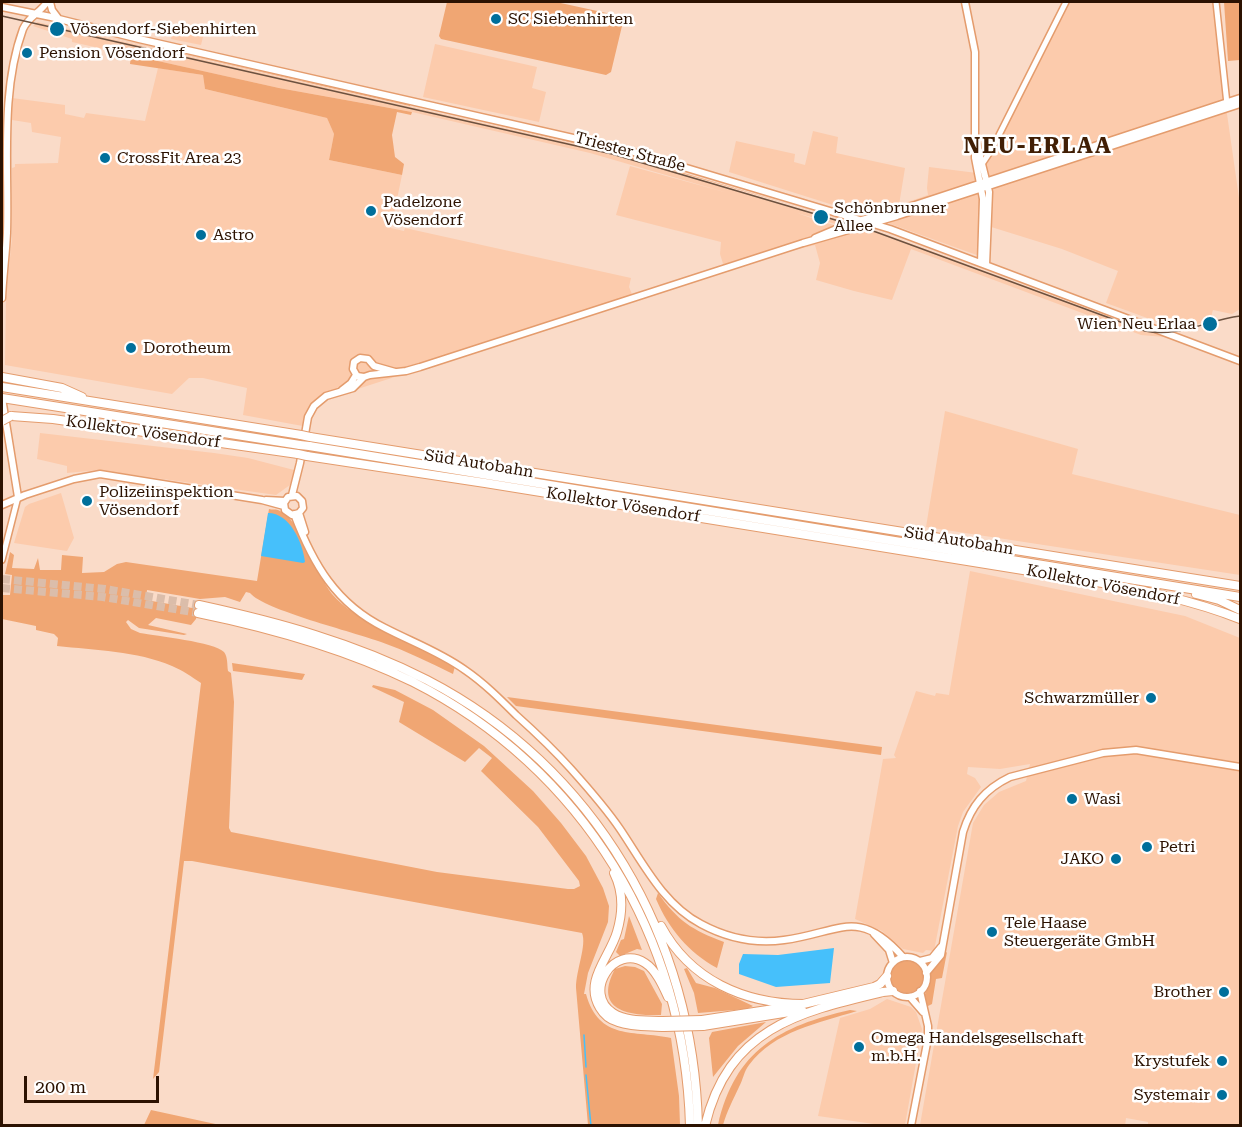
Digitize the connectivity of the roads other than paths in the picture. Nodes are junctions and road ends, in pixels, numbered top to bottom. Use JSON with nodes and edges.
{"nodes":[{"id":1,"x":49,"y":2,"type":"edge"},
{"id":2,"x":965,"y":2,"type":"edge"},
{"id":3,"x":1066,"y":2,"type":"edge"},
{"id":4,"x":1216,"y":2,"type":"edge"},
{"id":5,"x":2,"y":7,"type":"edge"},
{"id":6,"x":38,"y":14,"type":"junction"},
{"id":7,"x":58,"y":18,"type":"junction"},
{"id":8,"x":1240,"y":98,"type":"edge"},
{"id":9,"x":1240,"y":104,"type":"edge"},
{"id":10,"x":1227,"y":106,"type":"junction"},
{"id":11,"x":979,"y":163,"type":"junction"},
{"id":12,"x":985,"y":185,"type":"junction"},
{"id":13,"x":897,"y":216,"type":"junction"},
{"id":14,"x":862,"y":220,"type":"junction"},
{"id":15,"x":873,"y":223,"type":"junction"},
{"id":16,"x":897,"y":232,"type":"junction"},
{"id":17,"x":803,"y":243,"type":"junction"},
{"id":18,"x":983,"y":264,"type":"junction"},
{"id":19,"x":2,"y":298,"type":"edge"},
{"id":20,"x":1240,"y":361,"type":"edge"},
{"id":21,"x":372,"y":365,"type":"junction"},
{"id":22,"x":395,"y":372,"type":"junction"},
{"id":23,"x":356,"y":375,"type":"junction"},
{"id":24,"x":367,"y":376,"type":"junction"},
{"id":25,"x":4,"y":377,"type":"edge"},
{"id":26,"x":4,"y":387,"type":"edge"},
{"id":27,"x":339,"y":392,"type":"junction"},
{"id":28,"x":4,"y":398,"type":"edge"},
{"id":29,"x":92,"y":401,"type":"junction"},
{"id":30,"x":2,"y":415,"type":"edge"},
{"id":31,"x":11,"y":416,"type":"junction"},
{"id":32,"x":2,"y":421,"type":"edge"},
{"id":33,"x":295,"y":496,"type":"junction"},
{"id":34,"x":18,"y":497,"type":"junction"},
{"id":35,"x":284,"y":503,"type":"junction"},
{"id":36,"x":2,"y":505,"type":"edge"},
{"id":37,"x":297,"y":514,"type":"junction"},
{"id":38,"x":2,"y":560,"type":"edge"},
{"id":39,"x":1163,"y":584,"type":"junction"},
{"id":40,"x":1240,"y":586,"type":"edge"},
{"id":41,"x":1240,"y":597,"type":"edge"},
{"id":42,"x":1240,"y":610,"type":"edge"},
{"id":43,"x":1240,"y":619,"type":"edge"},
{"id":44,"x":1240,"y":767,"type":"edge"},
{"id":45,"x":602,"y":847,"type":"junction"},
{"id":46,"x":644,"y":898,"type":"junction"},
{"id":47,"x":871,"y":931,"type":"junction"},
{"id":48,"x":943,"y":944,"type":"junction"},
{"id":49,"x":903,"y":957,"type":"junction"},
{"id":50,"x":920,"y":961,"type":"junction"},
{"id":51,"x":892,"y":963,"type":"junction"},
{"id":52,"x":926,"y":973,"type":"junction"},
{"id":53,"x":887,"y":976,"type":"junction"},
{"id":54,"x":893,"y":991,"type":"junction"},
{"id":55,"x":920,"y":992,"type":"junction"},
{"id":56,"x":910,"y":996,"type":"junction"},
{"id":57,"x":804,"y":1004,"type":"junction"},
{"id":58,"x":827,"y":1006,"type":"junction"},
{"id":59,"x":677,"y":1015,"type":"junction"},
{"id":60,"x":925,"y":1015,"type":"junction"},
{"id":61,"x":702,"y":1023,"type":"junction"},
{"id":62,"x":663,"y":1024,"type":"junction"},
{"id":63,"x":690,"y":1125,"type":"edge"},
{"id":64,"x":698,"y":1125,"type":"edge"},
{"id":65,"x":705,"y":1125,"type":"edge"},
{"id":66,"x":911,"y":1125,"type":"edge"}],
"edges":[{"from":1,"to":6,"type":"main road"},
{"from":1,"to":7,"type":"main road"},
{"from":2,"to":11,"type":"main road"},
{"from":3,"to":11,"type":"street"},
{"from":4,"to":10,"type":"street"},
{"from":5,"to":6,"type":"main road","name":"Triester Straße"},
{"from":6,"to":7,"type":"main road","name":"Triester Straße"},
{"from":6,"to":19,"type":"main road"},
{"from":7,"to":14,"type":"main road","name":"Triester Straße"},
{"from":8,"to":10,"type":"main road"},
{"from":9,"to":10,"type":"main road"},
{"from":10,"to":12,"type":"main road"},
{"from":11,"to":12,"type":"main road"},
{"from":12,"to":13,"type":"main road"},
{"from":12,"to":14,"type":"main road"},
{"from":12,"to":18,"type":"main road"},
{"from":13,"to":15,"type":"main road"},
{"from":13,"to":16,"type":"main road"},
{"from":14,"to":15,"type":"main road","name":"Triester Straße"},
{"from":14,"to":17,"type":"main road"},
{"from":15,"to":16,"type":"main road","name":"Triester Straße"},
{"from":15,"to":17,"type":"main road"},
{"from":16,"to":18,"type":"main road","name":"Triester Straße"},
{"from":17,"to":22,"type":"main road"},
{"from":18,"to":20,"type":"main road","name":"Triester Straße"},
{"from":21,"to":22,"type":"main road"},
{"from":21,"to":23,"type":"main road"},
{"from":21,"to":24,"type":"main road"},
{"from":22,"to":24,"type":"main road"},
{"from":23,"to":24,"type":"main road"},
{"from":23,"to":27,"type":"main road"},
{"from":24,"to":27,"type":"main road"},
{"from":25,"to":29,"type":"highway"},
{"from":26,"to":29,"type":"highway","name":"Süd Autobahn"},
{"from":27,"to":33,"type":"main road"},
{"from":28,"to":34,"type":"main road"},
{"from":28,"to":39,"type":"highway","name":"Süd Autobahn","bridge":true},
{"from":29,"to":40,"type":"highway","name":"Süd Autobahn","bridge":true},
{"from":30,"to":31,"type":"highway","name":"Kollektor Vösendorf","bridge":true},
{"from":31,"to":32,"type":"highway","bridge":true},
{"from":31,"to":43,"type":"highway","name":"Kollektor Vösendorf","bridge":true},
{"from":33,"to":35,"type":"main road"},
{"from":33,"to":37,"type":"main road"},
{"from":34,"to":35,"type":"main road"},
{"from":34,"to":36,"type":"main road"},
{"from":34,"to":38,"type":"street"},
{"from":35,"to":37,"type":"main road"},
{"from":37,"to":47,"type":"main road"},
{"from":39,"to":41,"type":"highway"},
{"from":39,"to":42,"type":"highway"},
{"from":44,"to":48,"type":"main road"},
{"from":45,"to":46,"type":"highway"},
{"from":45,"to":59,"type":"highway"},
{"from":45,"to":62,"type":"highway"},
{"from":46,"to":57,"type":"highway"},
{"from":46,"to":64,"type":"highway"},
{"from":47,"to":49,"type":"main road"},
{"from":47,"to":51,"type":"main road"},
{"from":48,"to":50,"type":"main road"},
{"from":48,"to":52,"type":"main road"},
{"from":49,"to":50,"type":"main road"},
{"from":49,"to":51,"type":"main road"},
{"from":50,"to":52,"type":"main road"},
{"from":51,"to":53,"type":"main road"},
{"from":52,"to":55,"type":"main road"},
{"from":53,"to":54,"type":"main road"},
{"from":53,"to":57,"type":"highway"},
{"from":54,"to":56,"type":"main road"},
{"from":54,"to":58,"type":"highway"},
{"from":55,"to":56,"type":"main road"},
{"from":55,"to":60,"type":"main road"},
{"from":56,"to":60,"type":"main road"},
{"from":57,"to":61,"type":"highway"},
{"from":58,"to":61,"type":"highway"},
{"from":58,"to":65,"type":"highway"},
{"from":59,"to":62,"type":"highway"},
{"from":59,"to":63,"type":"highway"},
{"from":60,"to":66,"type":"main road"},
{"from":61,"to":62,"type":"highway","bridge":true}]}
